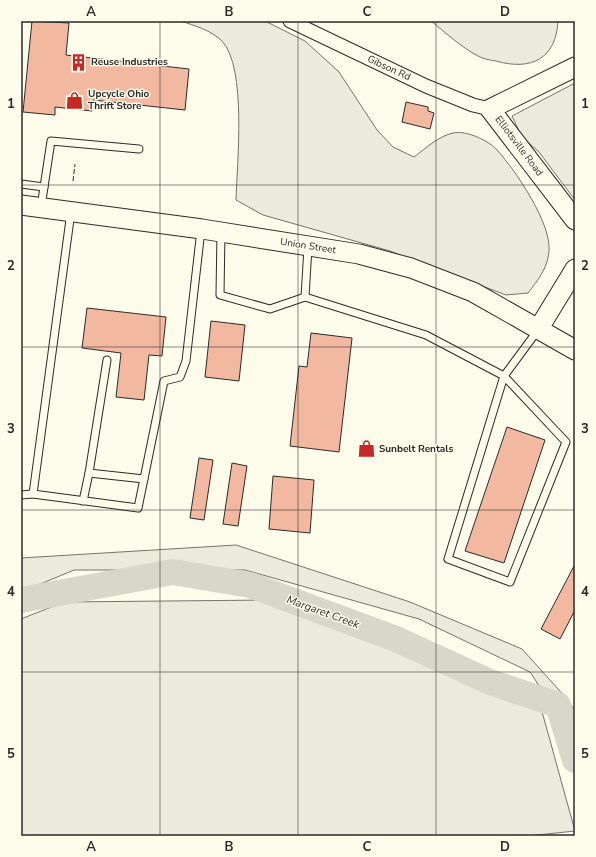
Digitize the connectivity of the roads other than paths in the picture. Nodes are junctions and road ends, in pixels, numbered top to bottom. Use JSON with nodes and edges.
{"nodes":[{"id":1,"x":290,"y":21,"type":"edge"},
{"id":2,"x":575,"y":67,"type":"edge"},
{"id":3,"x":490,"y":109,"type":"junction"},
{"id":4,"x":139,"y":149,"type":"dead end"},
{"id":5,"x":21,"y":184,"type":"edge"},
{"id":6,"x":44,"y":187,"type":"junction"},
{"id":7,"x":21,"y":205,"type":"edge"},
{"id":8,"x":41,"y":207,"type":"junction"},
{"id":9,"x":72,"y":211,"type":"junction"},
{"id":10,"x":575,"y":220,"type":"edge"},
{"id":11,"x":202,"y":229,"type":"junction"},
{"id":12,"x":221,"y":232,"type":"junction"},
{"id":13,"x":308,"y":247,"type":"junction"},
{"id":14,"x":575,"y":269,"type":"edge"},
{"id":15,"x":305,"y":297,"type":"junction"},
{"id":16,"x":539,"y":328,"type":"junction"},
{"id":17,"x":575,"y":350,"type":"edge"},
{"id":18,"x":107,"y":360,"type":"dead end"},
{"id":19,"x":504,"y":376,"type":"junction"},
{"id":20,"x":89,"y":473,"type":"junction"},
{"id":21,"x":144,"y":479,"type":"junction"},
{"id":22,"x":33,"y":494,"type":"junction"},
{"id":23,"x":21,"y":495,"type":"edge"},
{"id":24,"x":83,"y":500,"type":"junction"}],
"edges":[{"from":1,"to":3,"type":"street","name":"Gibson Rd"},
{"from":2,"to":3,"type":"main road","name":"Elliotsville Road"},
{"from":3,"to":10,"type":"main road","name":"Elliotsville Road"},
{"from":4,"to":6,"type":"lane"},
{"from":5,"to":6,"type":"lane"},
{"from":6,"to":8,"type":"lane"},
{"from":7,"to":8,"type":"main road","name":"Union Street"},
{"from":8,"to":9,"type":"main road","name":"Union Street"},
{"from":9,"to":11,"type":"main road","name":"Union Street"},
{"from":9,"to":22,"type":"lane"},
{"from":11,"to":12,"type":"main road","name":"Union Street"},
{"from":11,"to":21,"type":"lane"},
{"from":12,"to":13,"type":"main road","name":"Union Street"},
{"from":12,"to":15,"type":"lane"},
{"from":13,"to":15,"type":"lane"},
{"from":13,"to":16,"type":"main road","name":"Union Street"},
{"from":14,"to":16,"type":"main road"},
{"from":15,"to":19,"type":"lane"},
{"from":16,"to":17,"type":"main road","name":"Union Street"},
{"from":16,"to":19,"type":"lane"},
{"from":18,"to":20,"type":"lane"},
{"from":19,"to":19,"type":"lane"},
{"from":20,"to":21,"type":"lane"},
{"from":20,"to":24,"type":"lane"},
{"from":21,"to":24,"type":"lane"},
{"from":22,"to":23,"type":"lane"},
{"from":22,"to":24,"type":"lane"}]}
